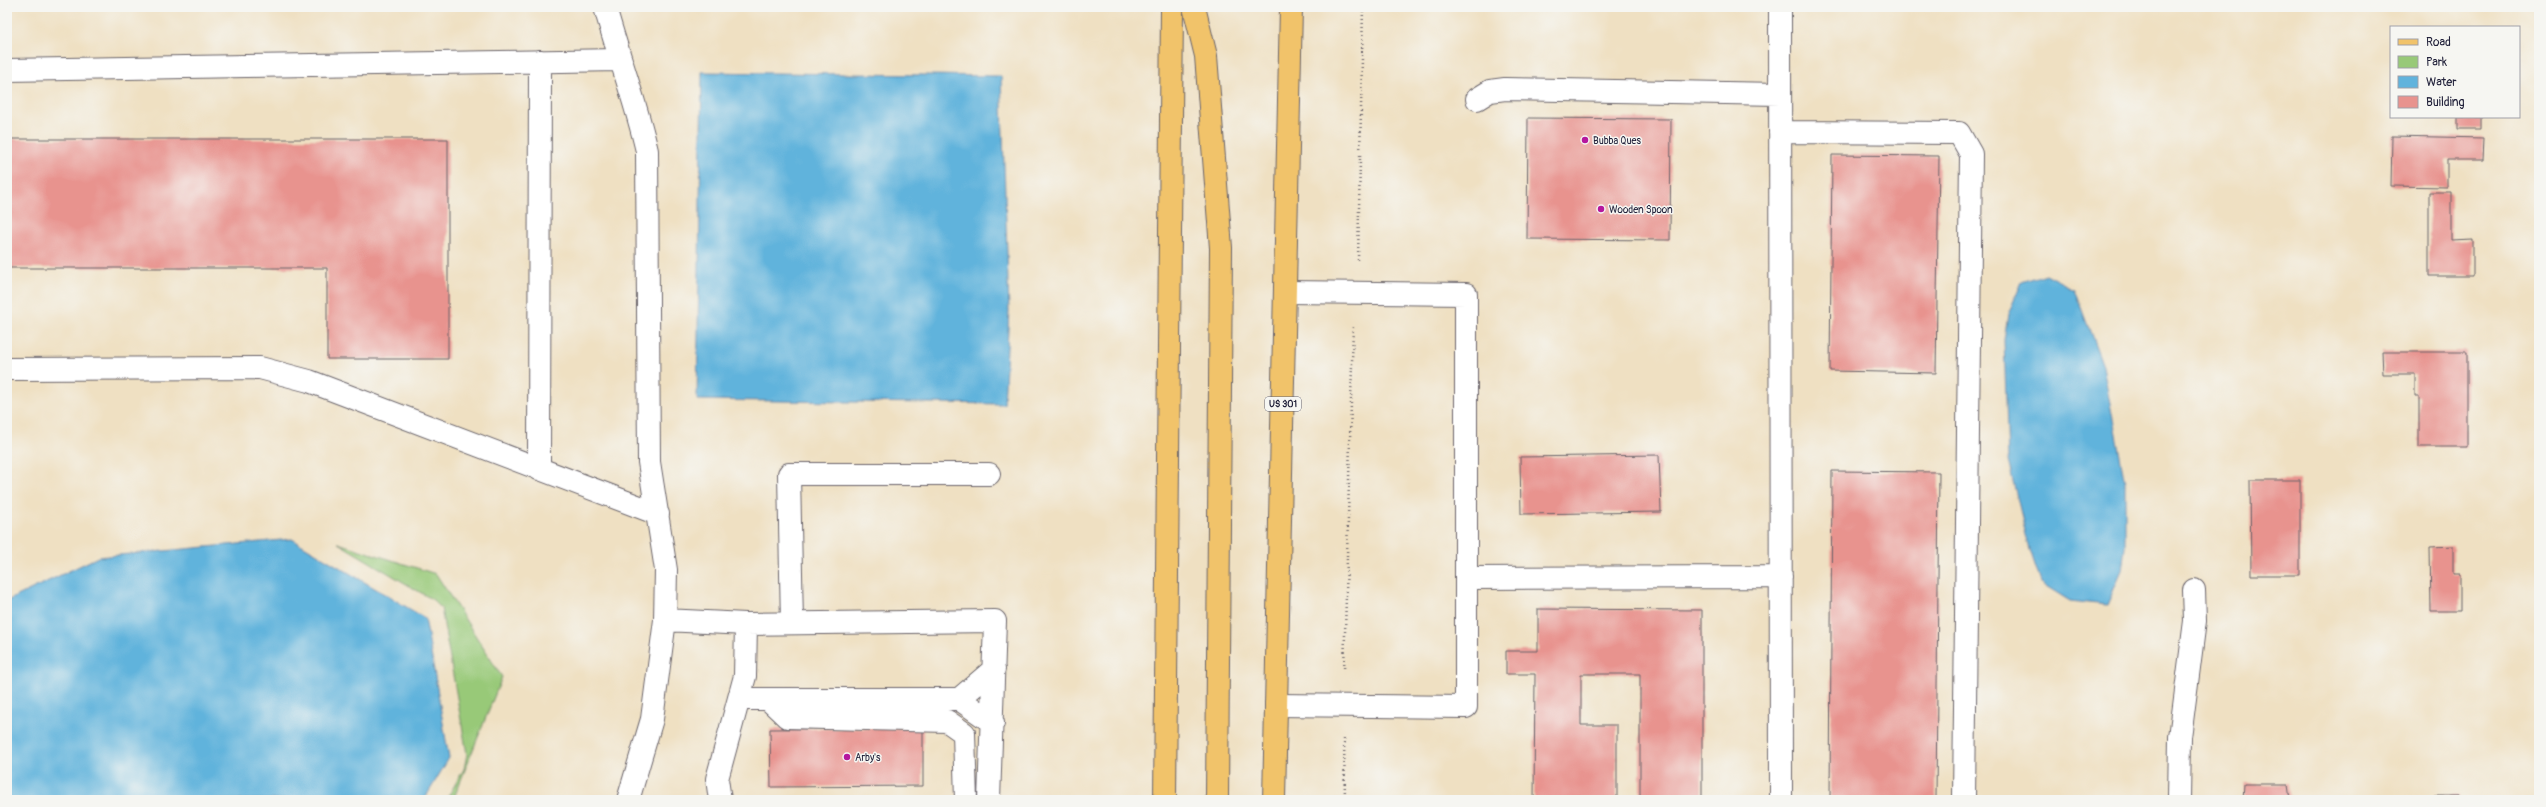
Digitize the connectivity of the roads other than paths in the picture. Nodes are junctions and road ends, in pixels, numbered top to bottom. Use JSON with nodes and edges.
{"nodes":[{"id":1,"x":605,"y":7,"type":"edge"},
{"id":2,"x":1172,"y":7,"type":"edge"},
{"id":3,"x":1194,"y":7,"type":"edge"},
{"id":4,"x":1291,"y":7,"type":"edge"},
{"id":5,"x":1780,"y":7,"type":"edge"},
{"id":6,"x":619,"y":60,"type":"junction"},
{"id":7,"x":540,"y":61,"type":"junction"},
{"id":8,"x":7,"y":70,"type":"edge"},
{"id":9,"x":1780,"y":94,"type":"junction"},
{"id":10,"x":1477,"y":99,"type":"dead end"},
{"id":11,"x":1780,"y":132,"type":"junction"},
{"id":12,"x":1286,"y":292,"type":"junction"},
{"id":13,"x":7,"y":369,"type":"edge"},
{"id":14,"x":539,"y":469,"type":"junction"},
{"id":15,"x":989,"y":474,"type":"dead end"},
{"id":16,"x":658,"y":514,"type":"junction"},
{"id":17,"x":1781,"y":577,"type":"junction"},
{"id":18,"x":1466,"y":578,"type":"junction"},
{"id":19,"x":2194,"y":590,"type":"dead end"},
{"id":20,"x":665,"y":620,"type":"junction"},
{"id":21,"x":792,"y":623,"type":"junction"},
{"id":22,"x":746,"y":624,"type":"junction"},
{"id":23,"x":994,"y":669,"type":"junction"},
{"id":24,"x":739,"y":699,"type":"junction"},
{"id":25,"x":768,"y":699,"type":"junction"},
{"id":26,"x":959,"y":699,"type":"junction"},
{"id":27,"x":1276,"y":705,"type":"junction"},
{"id":28,"x":993,"y":723,"type":"junction"},
{"id":29,"x":628,"y":800,"type":"edge"},
{"id":30,"x":720,"y":800,"type":"edge"},
{"id":31,"x":966,"y":800,"type":"edge"},
{"id":32,"x":989,"y":800,"type":"edge"},
{"id":33,"x":1165,"y":800,"type":"edge"},
{"id":34,"x":1217,"y":800,"type":"edge"},
{"id":35,"x":1274,"y":800,"type":"edge"},
{"id":36,"x":1781,"y":800,"type":"edge"},
{"id":37,"x":1964,"y":800,"type":"edge"},
{"id":38,"x":2179,"y":800,"type":"edge"}],
"edges":[{"from":1,"to":6,"type":"lane"},
{"from":2,"to":33,"type":"main road"},
{"from":3,"to":34,"type":"main road"},
{"from":4,"to":12,"type":"main road","number":"US 301"},
{"from":5,"to":9,"type":"lane"},
{"from":6,"to":7,"type":"lane"},
{"from":6,"to":16,"type":"lane"},
{"from":7,"to":8,"type":"lane"},
{"from":7,"to":14,"type":"lane"},
{"from":9,"to":10,"type":"lane"},
{"from":9,"to":11,"type":"lane"},
{"from":11,"to":17,"type":"lane"},
{"from":11,"to":37,"type":"lane"},
{"from":12,"to":18,"type":"lane"},
{"from":12,"to":27,"type":"main road","number":"US 301"},
{"from":13,"to":14,"type":"lane"},
{"from":14,"to":16,"type":"lane"},
{"from":15,"to":21,"type":"lane"},
{"from":16,"to":20,"type":"lane"},
{"from":17,"to":18,"type":"lane"},
{"from":17,"to":36,"type":"lane"},
{"from":18,"to":27,"type":"lane"},
{"from":19,"to":38,"type":"lane"},
{"from":20,"to":22,"type":"lane"},
{"from":20,"to":29,"type":"lane"},
{"from":21,"to":22,"type":"lane"},
{"from":21,"to":23,"type":"lane"},
{"from":22,"to":24,"type":"lane"},
{"from":23,"to":26,"type":"lane"},
{"from":23,"to":28,"type":"lane"},
{"from":24,"to":25,"type":"lane"},
{"from":24,"to":30,"type":"lane"},
{"from":25,"to":26,"type":"lane"},
{"from":25,"to":31,"type":"lane"},
{"from":26,"to":28,"type":"lane"},
{"from":27,"to":35,"type":"main road","number":"US 301"},
{"from":28,"to":32,"type":"lane"}]}
